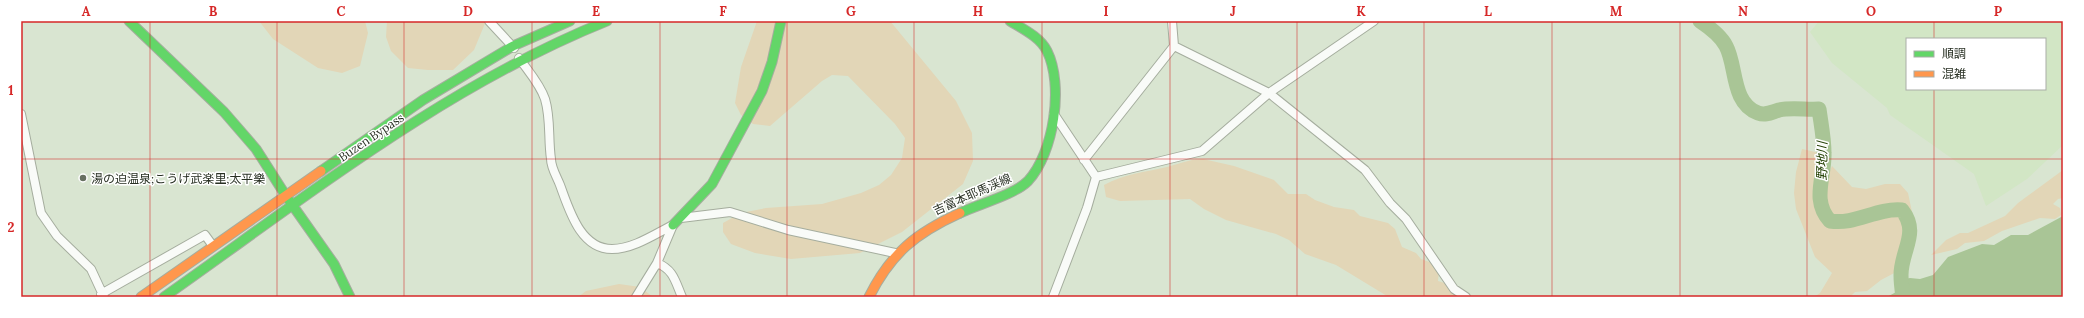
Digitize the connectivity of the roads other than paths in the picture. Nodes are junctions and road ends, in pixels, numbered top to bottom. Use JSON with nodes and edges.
{"nodes":[{"id":1,"x":129,"y":21,"type":"edge"},
{"id":2,"x":489,"y":21,"type":"edge"},
{"id":3,"x":570,"y":21,"type":"edge"},
{"id":4,"x":607,"y":21,"type":"edge"},
{"id":5,"x":781,"y":21,"type":"edge"},
{"id":6,"x":1010,"y":21,"type":"edge"},
{"id":7,"x":1172,"y":21,"type":"edge"},
{"id":8,"x":1374,"y":21,"type":"edge"},
{"id":9,"x":513,"y":46,"type":"junction"},
{"id":10,"x":1174,"y":46,"type":"junction"},
{"id":11,"x":519,"y":59,"type":"junction"},
{"id":12,"x":1269,"y":93,"type":"junction"},
{"id":13,"x":21,"y":114,"type":"edge"},
{"id":14,"x":1054,"y":114,"type":"junction"},
{"id":15,"x":1084,"y":160,"type":"junction"},
{"id":16,"x":1096,"y":177,"type":"junction"},
{"id":17,"x":286,"y":196,"type":"junction"},
{"id":18,"x":294,"y":205,"type":"junction"},
{"id":19,"x":681,"y":218,"type":"junction"},
{"id":20,"x":674,"y":226,"type":"junction"},
{"id":21,"x":213,"y":246,"type":"junction"},
{"id":22,"x":895,"y":253,"type":"junction"},
{"id":23,"x":657,"y":263,"type":"junction"},
{"id":24,"x":102,"y":296,"type":"edge"},
{"id":25,"x":141,"y":297,"type":"edge"},
{"id":26,"x":164,"y":297,"type":"edge"},
{"id":27,"x":350,"y":297,"type":"edge"},
{"id":28,"x":636,"y":297,"type":"edge"},
{"id":29,"x":682,"y":297,"type":"edge"},
{"id":30,"x":869,"y":297,"type":"edge"},
{"id":31,"x":1053,"y":297,"type":"edge"},
{"id":32,"x":1466,"y":297,"type":"edge"}],
"edges":[{"from":1,"to":17,"type":"main road"},
{"from":2,"to":9,"type":"street"},
{"from":3,"to":9,"type":"main road","name":"Buzen Bypass"},
{"from":4,"to":11,"type":"main road","name":"Buzen Bypass"},
{"from":5,"to":19,"type":"main road"},
{"from":6,"to":14,"type":"main road","name":"吉富本耶馬渓線"},
{"from":7,"to":10,"type":"street"},
{"from":8,"to":12,"type":"street"},
{"from":9,"to":11,"type":"street"},
{"from":9,"to":17,"type":"main road","name":"Buzen Bypass"},
{"from":10,"to":12,"type":"street"},
{"from":10,"to":15,"type":"street"},
{"from":11,"to":18,"type":"main road","name":"Buzen Bypass"},
{"from":11,"to":20,"type":"street"},
{"from":12,"to":16,"type":"street"},
{"from":12,"to":32,"type":"street"},
{"from":13,"to":24,"type":"street"},
{"from":14,"to":15,"type":"street"},
{"from":14,"to":22,"type":"main road","name":"吉富本耶馬渓線"},
{"from":15,"to":16,"type":"street"},
{"from":16,"to":31,"type":"street"},
{"from":17,"to":18,"type":"main road"},
{"from":17,"to":21,"type":"main road","name":"Buzen Bypass"},
{"from":18,"to":26,"type":"main road","name":"Buzen Bypass"},
{"from":18,"to":27,"type":"main road"},
{"from":19,"to":20,"type":"main road"},
{"from":19,"to":22,"type":"street"},
{"from":20,"to":23,"type":"street"},
{"from":21,"to":24,"type":"street"},
{"from":21,"to":25,"type":"main road","name":"Buzen Bypass"},
{"from":22,"to":30,"type":"main road","name":"吉富本耶馬渓線"},
{"from":23,"to":28,"type":"street"},
{"from":23,"to":29,"type":"street"}]}
